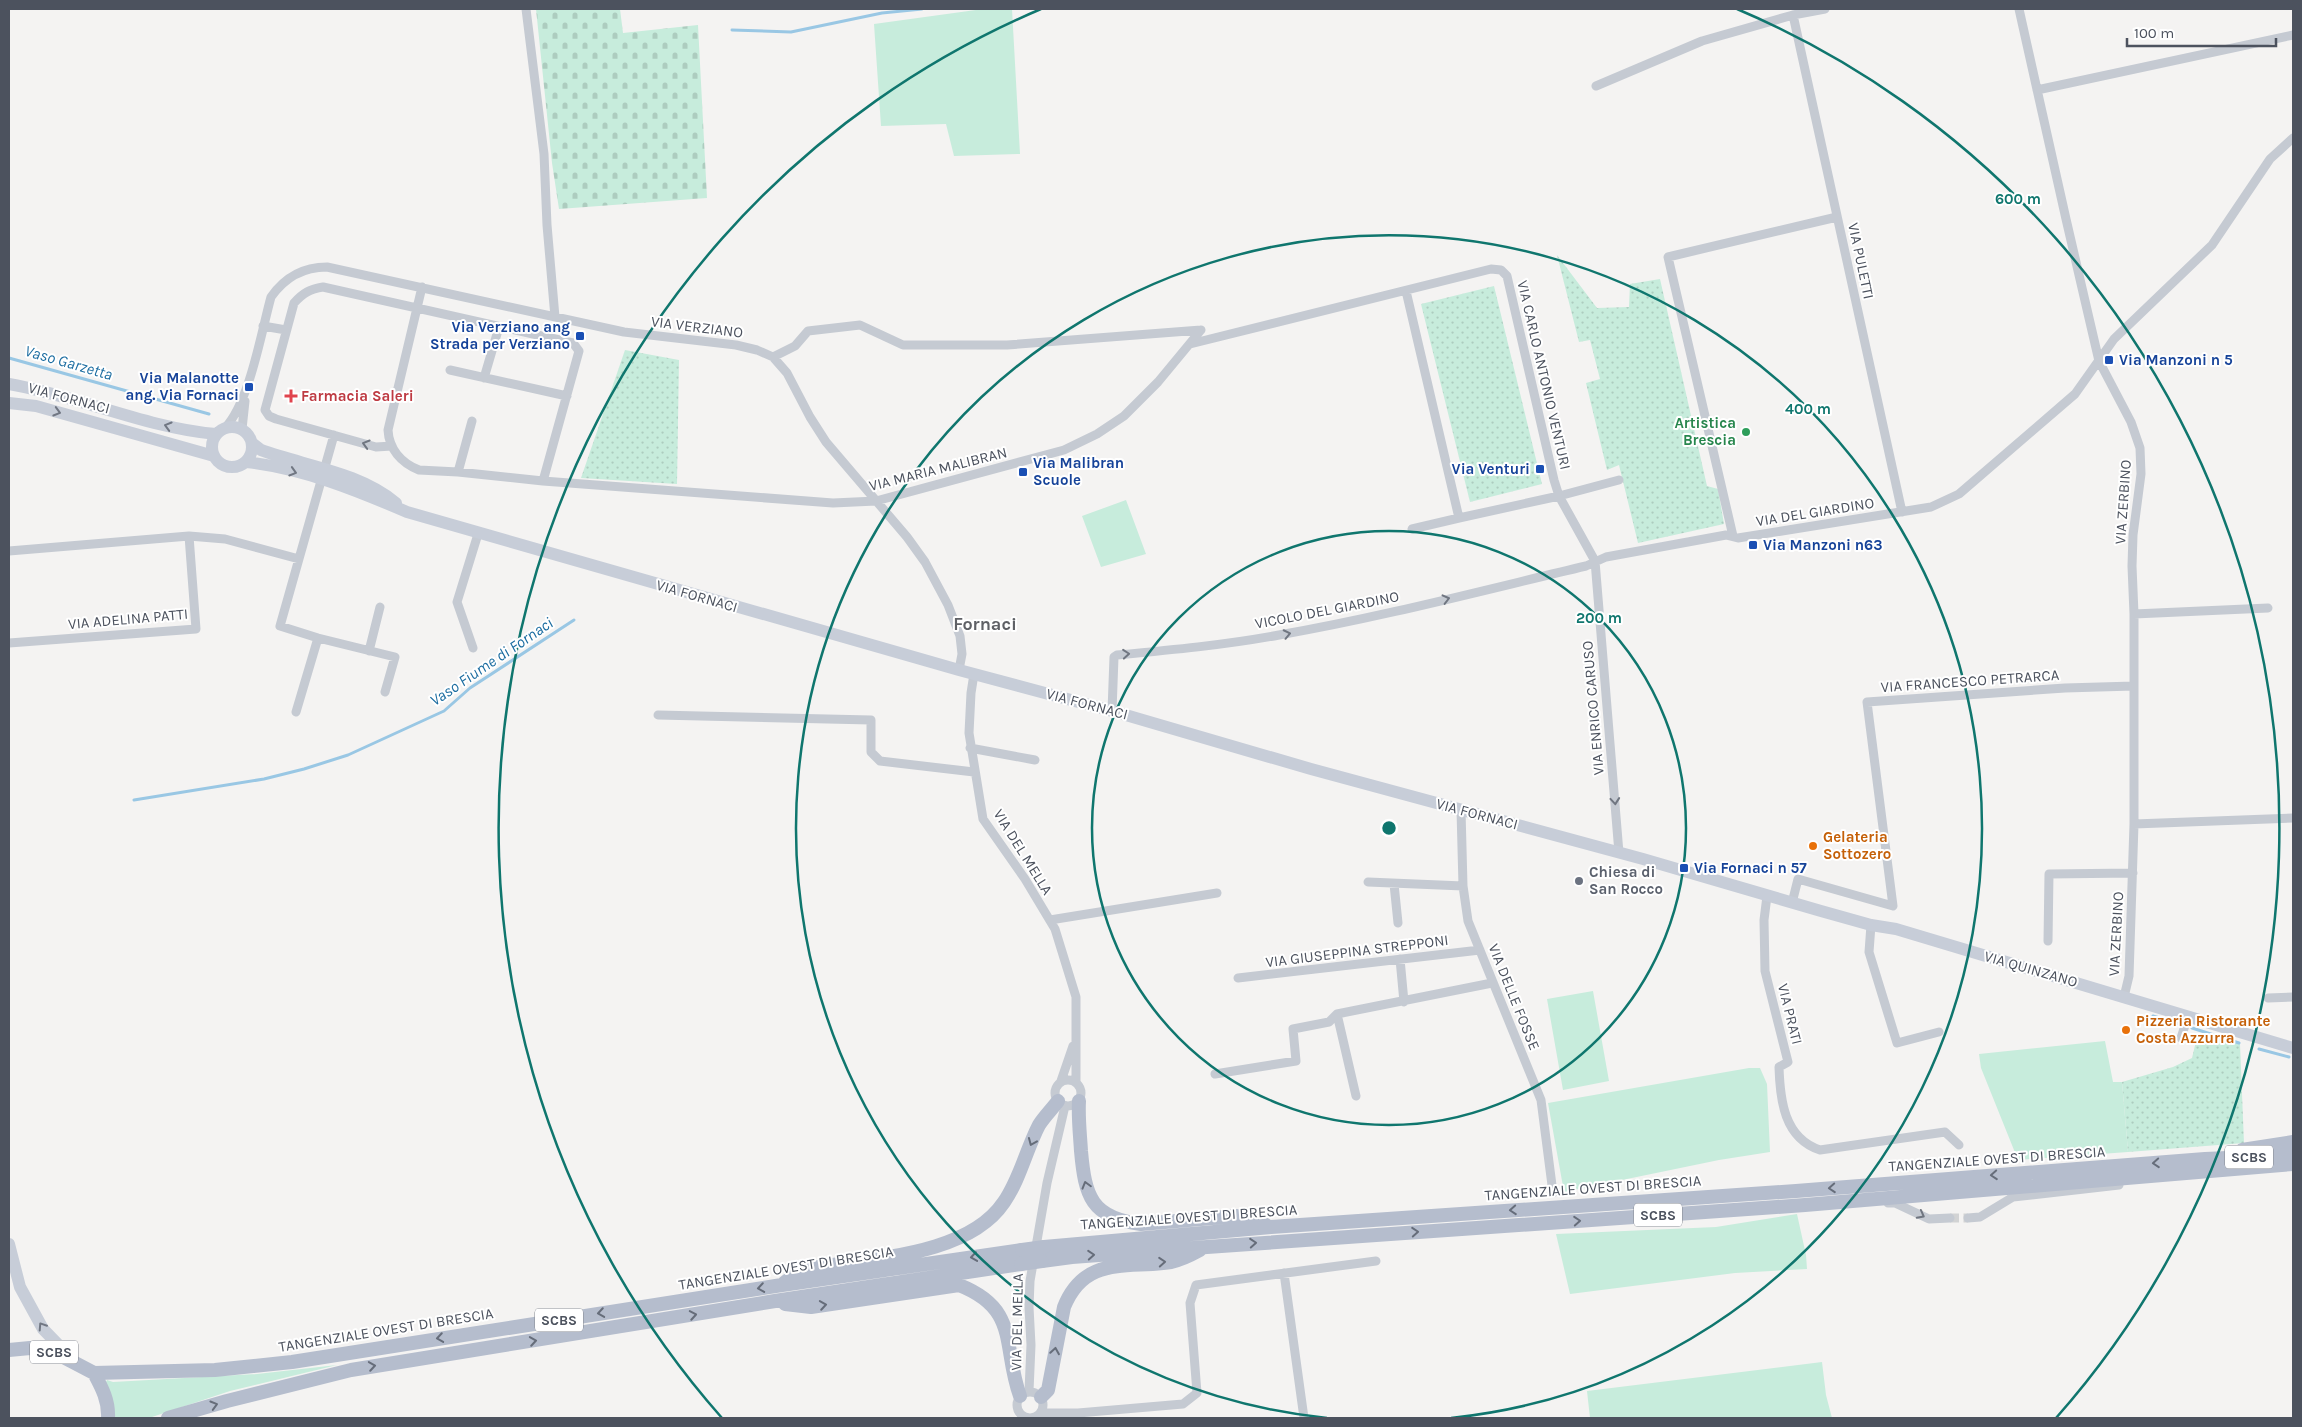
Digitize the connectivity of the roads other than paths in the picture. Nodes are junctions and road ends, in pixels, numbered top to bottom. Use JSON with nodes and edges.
{"nodes":[{"id":1,"x":526,"y":9,"type":"edge"},
{"id":2,"x":1825,"y":9,"type":"edge"},
{"id":3,"x":2020,"y":9,"type":"edge"},
{"id":4,"x":1792,"y":15,"type":"junction"},
{"id":5,"x":2293,"y":35,"type":"edge"},
{"id":6,"x":1596,"y":86,"type":"dead end"},
{"id":7,"x":2037,"y":90,"type":"junction"},
{"id":8,"x":2293,"y":138,"type":"edge"},
{"id":9,"x":1837,"y":216,"type":"junction"},
{"id":10,"x":422,"y":287,"type":"junction"},
{"id":11,"x":1406,"y":291,"type":"junction"},
{"id":12,"x":418,"y":310,"type":"junction"},
{"id":13,"x":555,"y":317,"type":"junction"},
{"id":14,"x":263,"y":326,"type":"junction"},
{"id":15,"x":499,"y":327,"type":"junction"},
{"id":16,"x":286,"y":330,"type":"junction"},
{"id":17,"x":1189,"y":344,"type":"junction"},
{"id":18,"x":773,"y":357,"type":"junction"},
{"id":19,"x":2099,"y":360,"type":"junction"},
{"id":20,"x":450,"y":370,"type":"dead end"},
{"id":21,"x":484,"y":378,"type":"junction"},
{"id":22,"x":9,"y":384,"type":"edge"},
{"id":23,"x":246,"y":388,"type":"junction"},
{"id":24,"x":567,"y":396,"type":"junction"},
{"id":25,"x":9,"y":403,"type":"edge"},
{"id":26,"x":472,"y":421,"type":"dead end"},
{"id":27,"x":242,"y":429,"type":"junction"},
{"id":28,"x":221,"y":431,"type":"junction"},
{"id":29,"x":334,"y":435,"type":"junction"},
{"id":30,"x":252,"y":443,"type":"junction"},
{"id":31,"x":392,"y":446,"type":"junction"},
{"id":32,"x":214,"y":456,"type":"junction"},
{"id":33,"x":246,"y":462,"type":"junction"},
{"id":34,"x":458,"y":472,"type":"junction"},
{"id":35,"x":322,"y":475,"type":"junction"},
{"id":36,"x":1619,"y":480,"type":"dead end"},
{"id":37,"x":543,"y":481,"type":"junction"},
{"id":38,"x":1560,"y":496,"type":"junction"},
{"id":39,"x":876,"y":501,"type":"junction"},
{"id":40,"x":1902,"y":512,"type":"junction"},
{"id":41,"x":1459,"y":518,"type":"junction"},
{"id":42,"x":1412,"y":529,"type":"dead end"},
{"id":43,"x":478,"y":534,"type":"junction"},
{"id":44,"x":189,"y":536,"type":"junction"},
{"id":45,"x":1733,"y":536,"type":"junction"},
{"id":46,"x":9,"y":550,"type":"edge"},
{"id":47,"x":299,"y":559,"type":"junction"},
{"id":48,"x":1595,"y":561,"type":"junction"},
{"id":49,"x":380,"y":607,"type":"dead end"},
{"id":50,"x":2268,"y":608,"type":"dead end"},
{"id":51,"x":2134,"y":614,"type":"junction"},
{"id":52,"x":318,"y":638,"type":"junction"},
{"id":53,"x":9,"y":643,"type":"edge"},
{"id":54,"x":473,"y":648,"type":"dead end"},
{"id":55,"x":369,"y":650,"type":"junction"},
{"id":56,"x":959,"y":670,"type":"junction"},
{"id":57,"x":974,"y":674,"type":"junction"},
{"id":58,"x":2134,"y":686,"type":"junction"},
{"id":59,"x":385,"y":692,"type":"dead end"},
{"id":60,"x":1112,"y":711,"type":"junction"},
{"id":61,"x":296,"y":712,"type":"dead end"},
{"id":62,"x":658,"y":715,"type":"dead end"},
{"id":63,"x":970,"y":748,"type":"junction"},
{"id":64,"x":1035,"y":760,"type":"dead end"},
{"id":65,"x":974,"y":772,"type":"junction"},
{"id":66,"x":1461,"y":810,"type":"junction"},
{"id":67,"x":2293,"y":818,"type":"edge"},
{"id":68,"x":2134,"y":824,"type":"junction"},
{"id":69,"x":1619,"y":853,"type":"junction"},
{"id":70,"x":2133,"y":873,"type":"junction"},
{"id":71,"x":1368,"y":882,"type":"dead end"},
{"id":72,"x":1394,"y":884,"type":"junction"},
{"id":73,"x":1463,"y":886,"type":"junction"},
{"id":74,"x":1216,"y":893,"type":"dead end"},
{"id":75,"x":1767,"y":896,"type":"junction"},
{"id":76,"x":1792,"y":903,"type":"junction"},
{"id":77,"x":1050,"y":920,"type":"junction"},
{"id":78,"x":1398,"y":922,"type":"dead end"},
{"id":79,"x":1871,"y":925,"type":"junction"},
{"id":80,"x":2048,"y":941,"type":"dead end"},
{"id":81,"x":1480,"y":950,"type":"junction"},
{"id":82,"x":1400,"y":959,"type":"junction"},
{"id":83,"x":1238,"y":978,"type":"dead end"},
{"id":84,"x":1492,"y":983,"type":"junction"},
{"id":85,"x":2124,"y":996,"type":"junction"},
{"id":86,"x":2293,"y":996,"type":"edge"},
{"id":87,"x":2268,"y":998,"type":"dead end"},
{"id":88,"x":1404,"y":1002,"type":"junction"},
{"id":89,"x":1337,"y":1014,"type":"junction"},
{"id":90,"x":2188,"y":1016,"type":"junction"},
{"id":91,"x":1939,"y":1032,"type":"dead end"},
{"id":92,"x":2181,"y":1038,"type":"dead end"},
{"id":93,"x":1076,"y":1039,"type":"junction"},
{"id":94,"x":2293,"y":1048,"type":"edge"},
{"id":95,"x":1215,"y":1074,"type":"dead end"},
{"id":96,"x":1061,"y":1081,"type":"junction"},
{"id":97,"x":1076,"y":1082,"type":"junction"},
{"id":98,"x":1356,"y":1096,"type":"dead end"},
{"id":99,"x":1079,"y":1101,"type":"junction"},
{"id":100,"x":1062,"y":1104,"type":"junction"},
{"id":101,"x":2293,"y":1142,"type":"edge"},
{"id":102,"x":1959,"y":1145,"type":"dead end"},
{"id":103,"x":2293,"y":1155,"type":"edge"},
{"id":104,"x":2205,"y":1159,"type":"junction"},
{"id":105,"x":2293,"y":1165,"type":"edge"},
{"id":106,"x":2157,"y":1176,"type":"junction"},
{"id":107,"x":1554,"y":1193,"type":"dead end"},
{"id":108,"x":1805,"y":1205,"type":"junction"},
{"id":109,"x":1950,"y":1218,"type":"tunnel mouth"},
{"id":110,"x":1968,"y":1218,"type":"tunnel mouth"},
{"id":111,"x":1272,"y":1227,"type":"junction"},
{"id":112,"x":9,"y":1244,"type":"edge"},
{"id":113,"x":1207,"y":1247,"type":"junction"},
{"id":114,"x":1376,"y":1261,"type":"dead end"},
{"id":115,"x":1284,"y":1273,"type":"junction"},
{"id":116,"x":782,"y":1284,"type":"junction"},
{"id":117,"x":775,"y":1301,"type":"junction"},
{"id":118,"x":9,"y":1350,"type":"edge"},
{"id":119,"x":74,"y":1362,"type":"junction"},
{"id":120,"x":94,"y":1373,"type":"junction"},
{"id":121,"x":1036,"y":1405,"type":"edge"},
{"id":122,"x":1020,"y":1416,"type":"edge"},
{"id":123,"x":108,"y":1418,"type":"edge"},
{"id":124,"x":168,"y":1418,"type":"edge"},
{"id":125,"x":1304,"y":1418,"type":"edge"}],
"edges":[{"from":1,"to":13,"type":"street"},
{"from":2,"to":4,"type":"street"},
{"from":3,"to":7,"type":"street","name":"VIA ZERBINO"},
{"from":4,"to":6,"type":"street"},
{"from":4,"to":9,"type":"street","name":"VIA PULETTI"},
{"from":5,"to":7,"type":"street"},
{"from":7,"to":19,"type":"street","name":"VIA ZERBINO"},
{"from":8,"to":19,"type":"street","name":"VIA DEL GIARDINO"},
{"from":9,"to":40,"type":"street","name":"VIA PULETTI"},
{"from":9,"to":45,"type":"street"},
{"from":10,"to":12,"type":"street"},
{"from":10,"to":13,"type":"street","name":"VIA VERZIANO"},
{"from":10,"to":14,"type":"street","name":"VIA VERZIANO"},
{"from":11,"to":17,"type":"street","name":"VIA CARLO ANTONIO VENTURI"},
{"from":11,"to":38,"type":"street","name":"VIA CARLO ANTONIO VENTURI"},
{"from":11,"to":41,"type":"street"},
{"from":12,"to":15,"type":"street"},
{"from":12,"to":16,"type":"street"},
{"from":12,"to":31,"type":"street"},
{"from":13,"to":18,"type":"street","name":"VIA VERZIANO"},
{"from":14,"to":16,"type":"street"},
{"from":14,"to":23,"type":"street","name":"VIA VERZIANO"},
{"from":15,"to":21,"type":"street"},
{"from":15,"to":24,"type":"street"},
{"from":16,"to":29,"type":"street"},
{"from":17,"to":18,"type":"street","name":"VIA MARIA MALIBRAN"},
{"from":17,"to":39,"type":"street","name":"VIA MARIA MALIBRAN"},
{"from":18,"to":39,"type":"street"},
{"from":19,"to":40,"type":"street","name":"VIA DEL GIARDINO"},
{"from":19,"to":51,"type":"street","name":"VIA ZERBINO"},
{"from":20,"to":21,"type":"street"},
{"from":21,"to":24,"type":"street"},
{"from":28,"to":22,"type":"street","name":"VIA FORNACI","one_way":true},
{"from":23,"to":27,"type":"street"},
{"from":23,"to":28,"type":"street"},
{"from":24,"to":37,"type":"street"},
{"from":25,"to":32,"type":"street","name":"VIA FORNACI","one_way":true},
{"from":26,"to":34,"type":"street"},
{"from":27,"to":28,"type":"street","name":"VIA FORNACI"},
{"from":27,"to":30,"type":"street","name":"VIA FORNACI"},
{"from":28,"to":32,"type":"street"},
{"from":31,"to":29,"type":"street","one_way":true},
{"from":29,"to":35,"type":"street"},
{"from":30,"to":33,"type":"street"},
{"from":30,"to":35,"type":"street","name":"VIA FORNACI"},
{"from":31,"to":34,"type":"street","name":"VIA MARIA MALIBRAN"},
{"from":32,"to":33,"type":"street","name":"VIA FORNACI"},
{"from":33,"to":35,"type":"street","name":"VIA FORNACI","one_way":true},
{"from":34,"to":37,"type":"street","name":"VIA MARIA MALIBRAN"},
{"from":35,"to":43,"type":"street","name":"VIA FORNACI"},
{"from":35,"to":47,"type":"street"},
{"from":36,"to":38,"type":"street"},
{"from":37,"to":39,"type":"street","name":"VIA MARIA MALIBRAN"},
{"from":38,"to":41,"type":"street"},
{"from":38,"to":48,"type":"street","name":"VIA CARLO ANTONIO VENTURI"},
{"from":39,"to":56,"type":"street"},
{"from":40,"to":45,"type":"street","name":"VIA DEL GIARDINO"},
{"from":41,"to":42,"type":"street"},
{"from":43,"to":54,"type":"street"},
{"from":43,"to":56,"type":"street","name":"VIA FORNACI"},
{"from":44,"to":46,"type":"street"},
{"from":44,"to":47,"type":"street"},
{"from":44,"to":53,"type":"street","name":"VIA ADELINA PATTI"},
{"from":45,"to":48,"type":"street","name":"VIA DEL GIARDINO"},
{"from":47,"to":52,"type":"street"},
{"from":60,"to":48,"type":"street","name":"VICOLO DEL GIARDINO","one_way":true},
{"from":48,"to":69,"type":"street","name":"VIA ENRICO CARUSO","one_way":true},
{"from":49,"to":55,"type":"street"},
{"from":50,"to":51,"type":"street"},
{"from":51,"to":58,"type":"street","name":"VIA ZERBINO"},
{"from":52,"to":55,"type":"street"},
{"from":52,"to":61,"type":"street"},
{"from":55,"to":59,"type":"street"},
{"from":56,"to":57,"type":"street","name":"VIA FORNACI"},
{"from":57,"to":60,"type":"street","name":"VIA FORNACI"},
{"from":57,"to":63,"type":"street","name":"VIA DEL MELLA"},
{"from":58,"to":68,"type":"street","name":"VIA ZERBINO"},
{"from":58,"to":76,"type":"street","name":"VIA FRANCESCO PETRARCA"},
{"from":60,"to":66,"type":"street","name":"VIA FORNACI"},
{"from":62,"to":65,"type":"street"},
{"from":63,"to":64,"type":"street"},
{"from":63,"to":65,"type":"street","name":"VIA DEL MELLA"},
{"from":65,"to":77,"type":"street","name":"VIA DEL MELLA"},
{"from":66,"to":69,"type":"street","name":"VIA FORNACI"},
{"from":66,"to":73,"type":"street","name":"VIA DELLE FOSSE"},
{"from":67,"to":68,"type":"street"},
{"from":68,"to":70,"type":"street","name":"VIA ZERBINO"},
{"from":69,"to":75,"type":"street","name":"VIA FORNACI"},
{"from":70,"to":80,"type":"street","name":"VIA ZERBINO"},
{"from":70,"to":85,"type":"street","name":"VIA ZERBINO"},
{"from":71,"to":72,"type":"street"},
{"from":72,"to":73,"type":"street"},
{"from":72,"to":78,"type":"street"},
{"from":73,"to":81,"type":"street","name":"VIA DELLE FOSSE"},
{"from":74,"to":77,"type":"street"},
{"from":75,"to":76,"type":"street","name":"VIA QUINZANO"},
{"from":75,"to":102,"type":"street","name":"VIA PRATI"},
{"from":76,"to":79,"type":"street","name":"VIA QUINZANO"},
{"from":77,"to":93,"type":"street","name":"VIA DEL MELLA"},
{"from":79,"to":85,"type":"street","name":"VIA QUINZANO"},
{"from":79,"to":91,"type":"street"},
{"from":81,"to":82,"type":"street","name":"VIA GIUSEPPINA STREPPONI"},
{"from":81,"to":84,"type":"street","name":"VIA DELLE FOSSE"},
{"from":82,"to":83,"type":"street","name":"VIA GIUSEPPINA STREPPONI"},
{"from":82,"to":88,"type":"street"},
{"from":84,"to":88,"type":"street"},
{"from":84,"to":107,"type":"street","name":"VIA DELLE FOSSE"},
{"from":85,"to":90,"type":"street","name":"VIA QUINZANO"},
{"from":86,"to":87,"type":"street"},
{"from":88,"to":89,"type":"street"},
{"from":89,"to":95,"type":"street"},
{"from":89,"to":98,"type":"street"},
{"from":90,"to":92,"type":"street"},
{"from":90,"to":94,"type":"street","name":"VIA QUINZANO"},
{"from":93,"to":96,"type":"street","name":"VIA DEL MELLA"},
{"from":93,"to":97,"type":"street","name":"VIA DEL MELLA"},
{"from":96,"to":97,"type":"street"},
{"from":96,"to":100,"type":"street","name":"VIA DEL MELLA"},
{"from":97,"to":99,"type":"street","name":"VIA DEL MELLA"},
{"from":99,"to":100,"type":"street"},
{"from":111,"to":99,"type":"main road","one_way":true},
{"from":100,"to":116,"type":"main road","one_way":true},
{"from":100,"to":121,"type":"street","name":"VIA DEL MELLA"},
{"from":101,"to":104,"type":"main road"},
{"from":103,"to":104,"type":"main road","name":"TANGENZIALE OVEST DI BRESCIA","number":"SCBS"},
{"from":104,"to":111,"type":"main road","name":"TANGENZIALE OVEST DI BRESCIA","number":"SCBS","one_way":true},
{"from":105,"to":106,"type":"main road","name":"TANGENZIALE OVEST DI BRESCIA","number":"SCBS"},
{"from":106,"to":108,"type":"main road","name":"TANGENZIALE OVEST DI BRESCIA","number":"SCBS"},
{"from":106,"to":110,"type":"street"},
{"from":108,"to":109,"type":"street","one_way":true},
{"from":113,"to":108,"type":"main road","name":"TANGENZIALE OVEST DI BRESCIA","number":"SCBS","one_way":true},
{"from":111,"to":116,"type":"main road","name":"TANGENZIALE OVEST DI BRESCIA","number":"SCBS","one_way":true,"bridge":true},
{"from":119,"to":112,"type":"street","one_way":true},
{"from":117,"to":113,"type":"main road","name":"TANGENZIALE OVEST DI BRESCIA","number":"SCBS","one_way":true,"bridge":true},
{"from":121,"to":113,"type":"main road","one_way":true},
{"from":114,"to":115,"type":"street"},
{"from":115,"to":121,"type":"street"},
{"from":115,"to":125,"type":"street"},
{"from":116,"to":120,"type":"main road","name":"TANGENZIALE OVEST DI BRESCIA","number":"SCBS","one_way":true},
{"from":117,"to":121,"type":"main road","one_way":true},
{"from":124,"to":117,"type":"main road","name":"TANGENZIALE OVEST DI BRESCIA","number":"SCBS","one_way":true},
{"from":118,"to":119,"type":"main road","number":"SCBS"},
{"from":119,"to":120,"type":"main road","number":"SCBS"},
{"from":120,"to":123,"type":"main road","number":"SCBS"},
{"from":121,"to":122,"type":"street"},
{"from":121,"to":122,"type":"street","name":"VIA DEL MELLA"}]}
